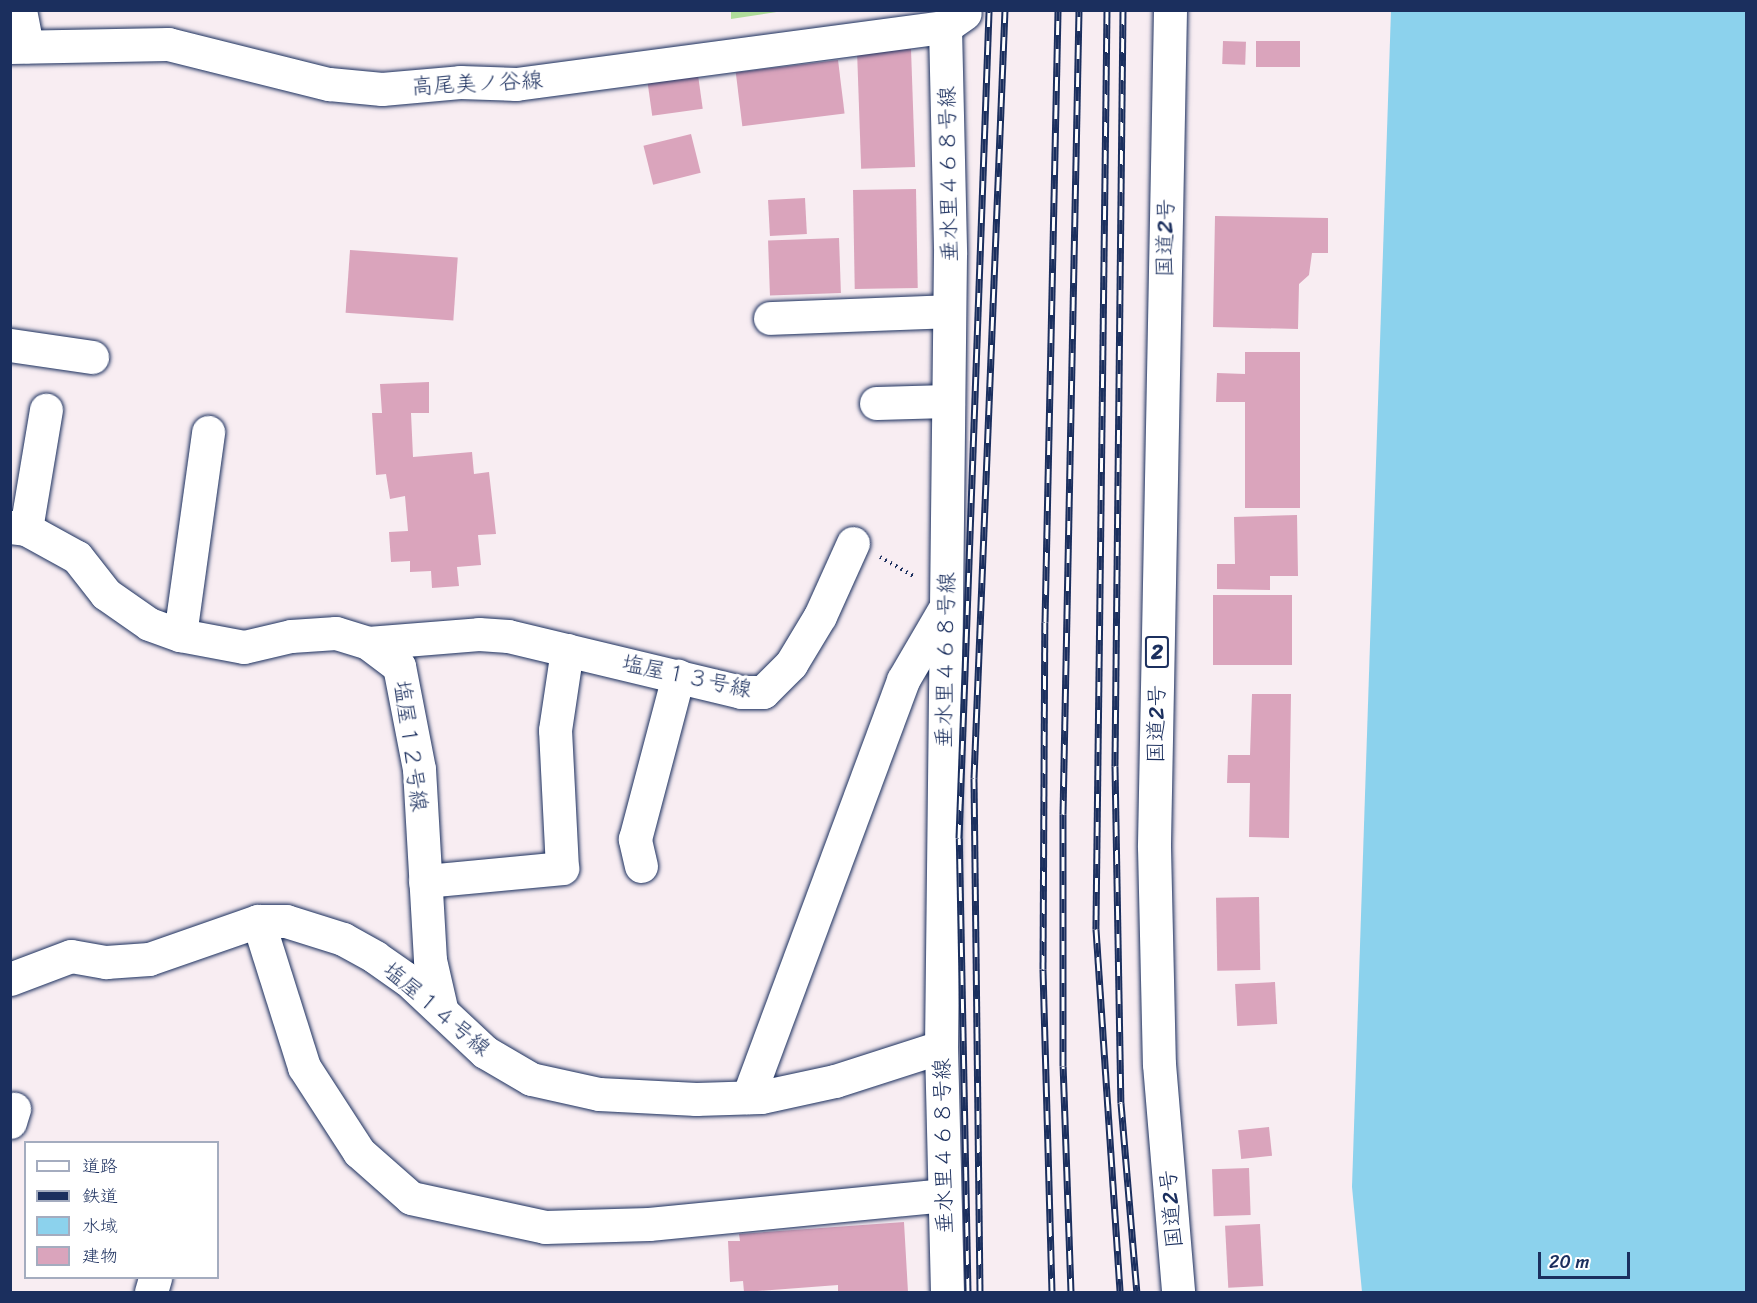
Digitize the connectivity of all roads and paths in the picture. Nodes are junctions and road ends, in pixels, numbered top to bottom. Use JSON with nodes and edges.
{"nodes":[{"id":1,"x":20,"y":10,"type":"edge"},
{"id":2,"x":1170,"y":10,"type":"edge"},
{"id":3,"x":955,"y":20,"type":"joint"},
{"id":4,"x":19,"y":47,"type":"edge"},
{"id":5,"x":949,"y":311,"type":"junction"},
{"id":6,"x":770,"y":318,"type":"dead end"},
{"id":7,"x":10,"y":345,"type":"edge"},
{"id":8,"x":92,"y":357,"type":"dead end"},
{"id":9,"x":948,"y":401,"type":"junction"},
{"id":10,"x":876,"y":403,"type":"dead end"},
{"id":11,"x":46,"y":410,"type":"dead end"},
{"id":12,"x":208,"y":432,"type":"dead end"},
{"id":13,"x":18,"y":528,"type":"edge"},
{"id":14,"x":853,"y":543,"type":"joint"},
{"id":15,"x":946,"y":600,"type":"junction"},
{"id":16,"x":180,"y":635,"type":"junction"},
{"id":17,"x":368,"y":643,"type":"junction"},
{"id":18,"x":567,"y":650,"type":"junction"},
{"id":19,"x":678,"y":676,"type":"junction"},
{"id":20,"x":640,"y":866,"type":"dead end"},
{"id":21,"x":425,"y":881,"type":"junction"},
{"id":22,"x":258,"y":921,"type":"junction"},
{"id":23,"x":10,"y":979,"type":"edge"},
{"id":24,"x":441,"y":1008,"type":"junction"},
{"id":25,"x":941,"y":1047,"type":"junction"},
{"id":26,"x":748,"y":1097,"type":"junction"},
{"id":27,"x":943,"y":1195,"type":"junction"},
{"id":28,"x":947,"y":1293,"type":"edge"},
{"id":29,"x":1178,"y":1293,"type":"edge"}],
"edges":[{"from":1,"to":4,"type":"main road"},
{"from":2,"to":29,"type":"main road","name":"国道2号","number":"2"},
{"from":3,"to":4,"type":"main road","name":"高尾美ノ谷線"},
{"from":3,"to":5,"type":"main road","name":"垂水里４６８号線"},
{"from":5,"to":6,"type":"main road"},
{"from":5,"to":9,"type":"main road","name":"垂水里４６８号線"},
{"from":7,"to":8,"type":"main road"},
{"from":9,"to":10,"type":"main road"},
{"from":9,"to":15,"type":"main road","name":"垂水里４６８号線"},
{"from":11,"to":13,"type":"main road"},
{"from":12,"to":16,"type":"main road"},
{"from":13,"to":16,"type":"main road","name":"塩屋１２号線"},
{"from":14,"to":15,"type":"path"},
{"from":14,"to":19,"type":"main road","name":"塩屋１３号線"},
{"from":15,"to":25,"type":"main road","name":"垂水里４６８号線"},
{"from":15,"to":26,"type":"main road"},
{"from":16,"to":17,"type":"main road","name":"塩屋１２号線"},
{"from":17,"to":18,"type":"main road","name":"塩屋１３号線"},
{"from":17,"to":21,"type":"main road","name":"塩屋１２号線"},
{"from":18,"to":19,"type":"main road","name":"塩屋１３号線"},
{"from":18,"to":21,"type":"main road"},
{"from":19,"to":20,"type":"main road"},
{"from":21,"to":24,"type":"main road","name":"塩屋１２号線"},
{"from":22,"to":23,"type":"main road","name":"塩屋１４号線"},
{"from":22,"to":24,"type":"main road","name":"塩屋１４号線"},
{"from":22,"to":27,"type":"main road"},
{"from":24,"to":26,"type":"main road","name":"塩屋１４号線"},
{"from":25,"to":26,"type":"main road","name":"塩屋１４号線"},
{"from":25,"to":27,"type":"main road","name":"垂水里４６８号線"},
{"from":27,"to":28,"type":"main road","name":"垂水里４６８号線"}]}
